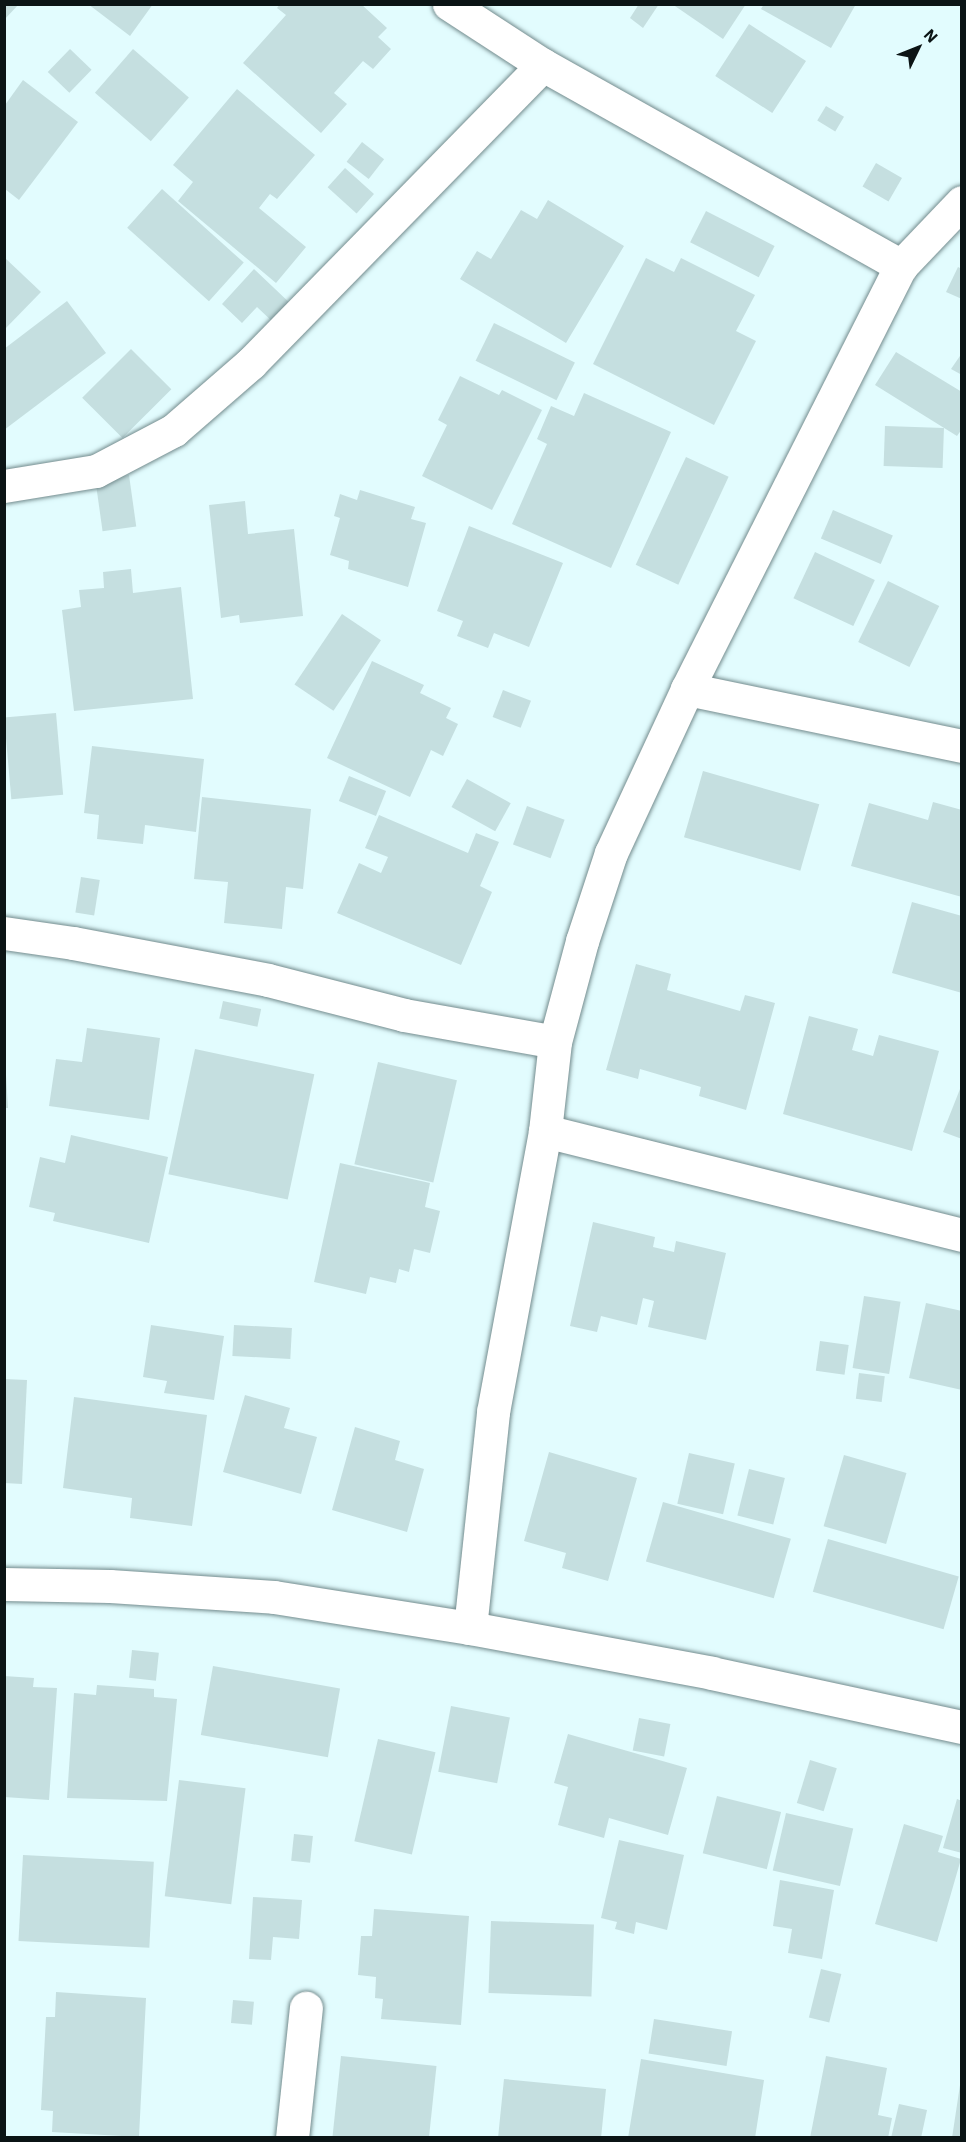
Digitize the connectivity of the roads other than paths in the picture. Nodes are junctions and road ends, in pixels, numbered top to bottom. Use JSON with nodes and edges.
{"nodes":[{"id":1,"x":448,"y":4,"type":"edge"},
{"id":2,"x":543,"y":66,"type":"junction"},
{"id":3,"x":962,"y":201,"type":"edge"},
{"id":4,"x":901,"y":266,"type":"junction"},
{"id":5,"x":4,"y":486,"type":"edge"},
{"id":6,"x":687,"y":689,"type":"junction"},
{"id":7,"x":962,"y":747,"type":"edge"},
{"id":8,"x":4,"y":933,"type":"edge"},
{"id":9,"x":555,"y":1042,"type":"junction"},
{"id":10,"x":545,"y":1131,"type":"junction"},
{"id":11,"x":962,"y":1235,"type":"edge"},
{"id":12,"x":4,"y":1584,"type":"edge"},
{"id":13,"x":470,"y":1628,"type":"junction"},
{"id":14,"x":962,"y":1727,"type":"edge"},
{"id":15,"x":306,"y":2008,"type":"dead end"},
{"id":16,"x":292,"y":2138,"type":"edge"}],
"edges":[{"from":1,"to":2,"type":"street"},
{"from":2,"to":4,"type":"street"},
{"from":2,"to":5,"type":"street"},
{"from":3,"to":4,"type":"street"},
{"from":4,"to":6,"type":"street"},
{"from":6,"to":7,"type":"street"},
{"from":6,"to":9,"type":"street"},
{"from":8,"to":9,"type":"street"},
{"from":9,"to":10,"type":"street"},
{"from":10,"to":11,"type":"street"},
{"from":10,"to":13,"type":"street"},
{"from":12,"to":13,"type":"street"},
{"from":13,"to":14,"type":"street"},
{"from":15,"to":16,"type":"street"}]}
